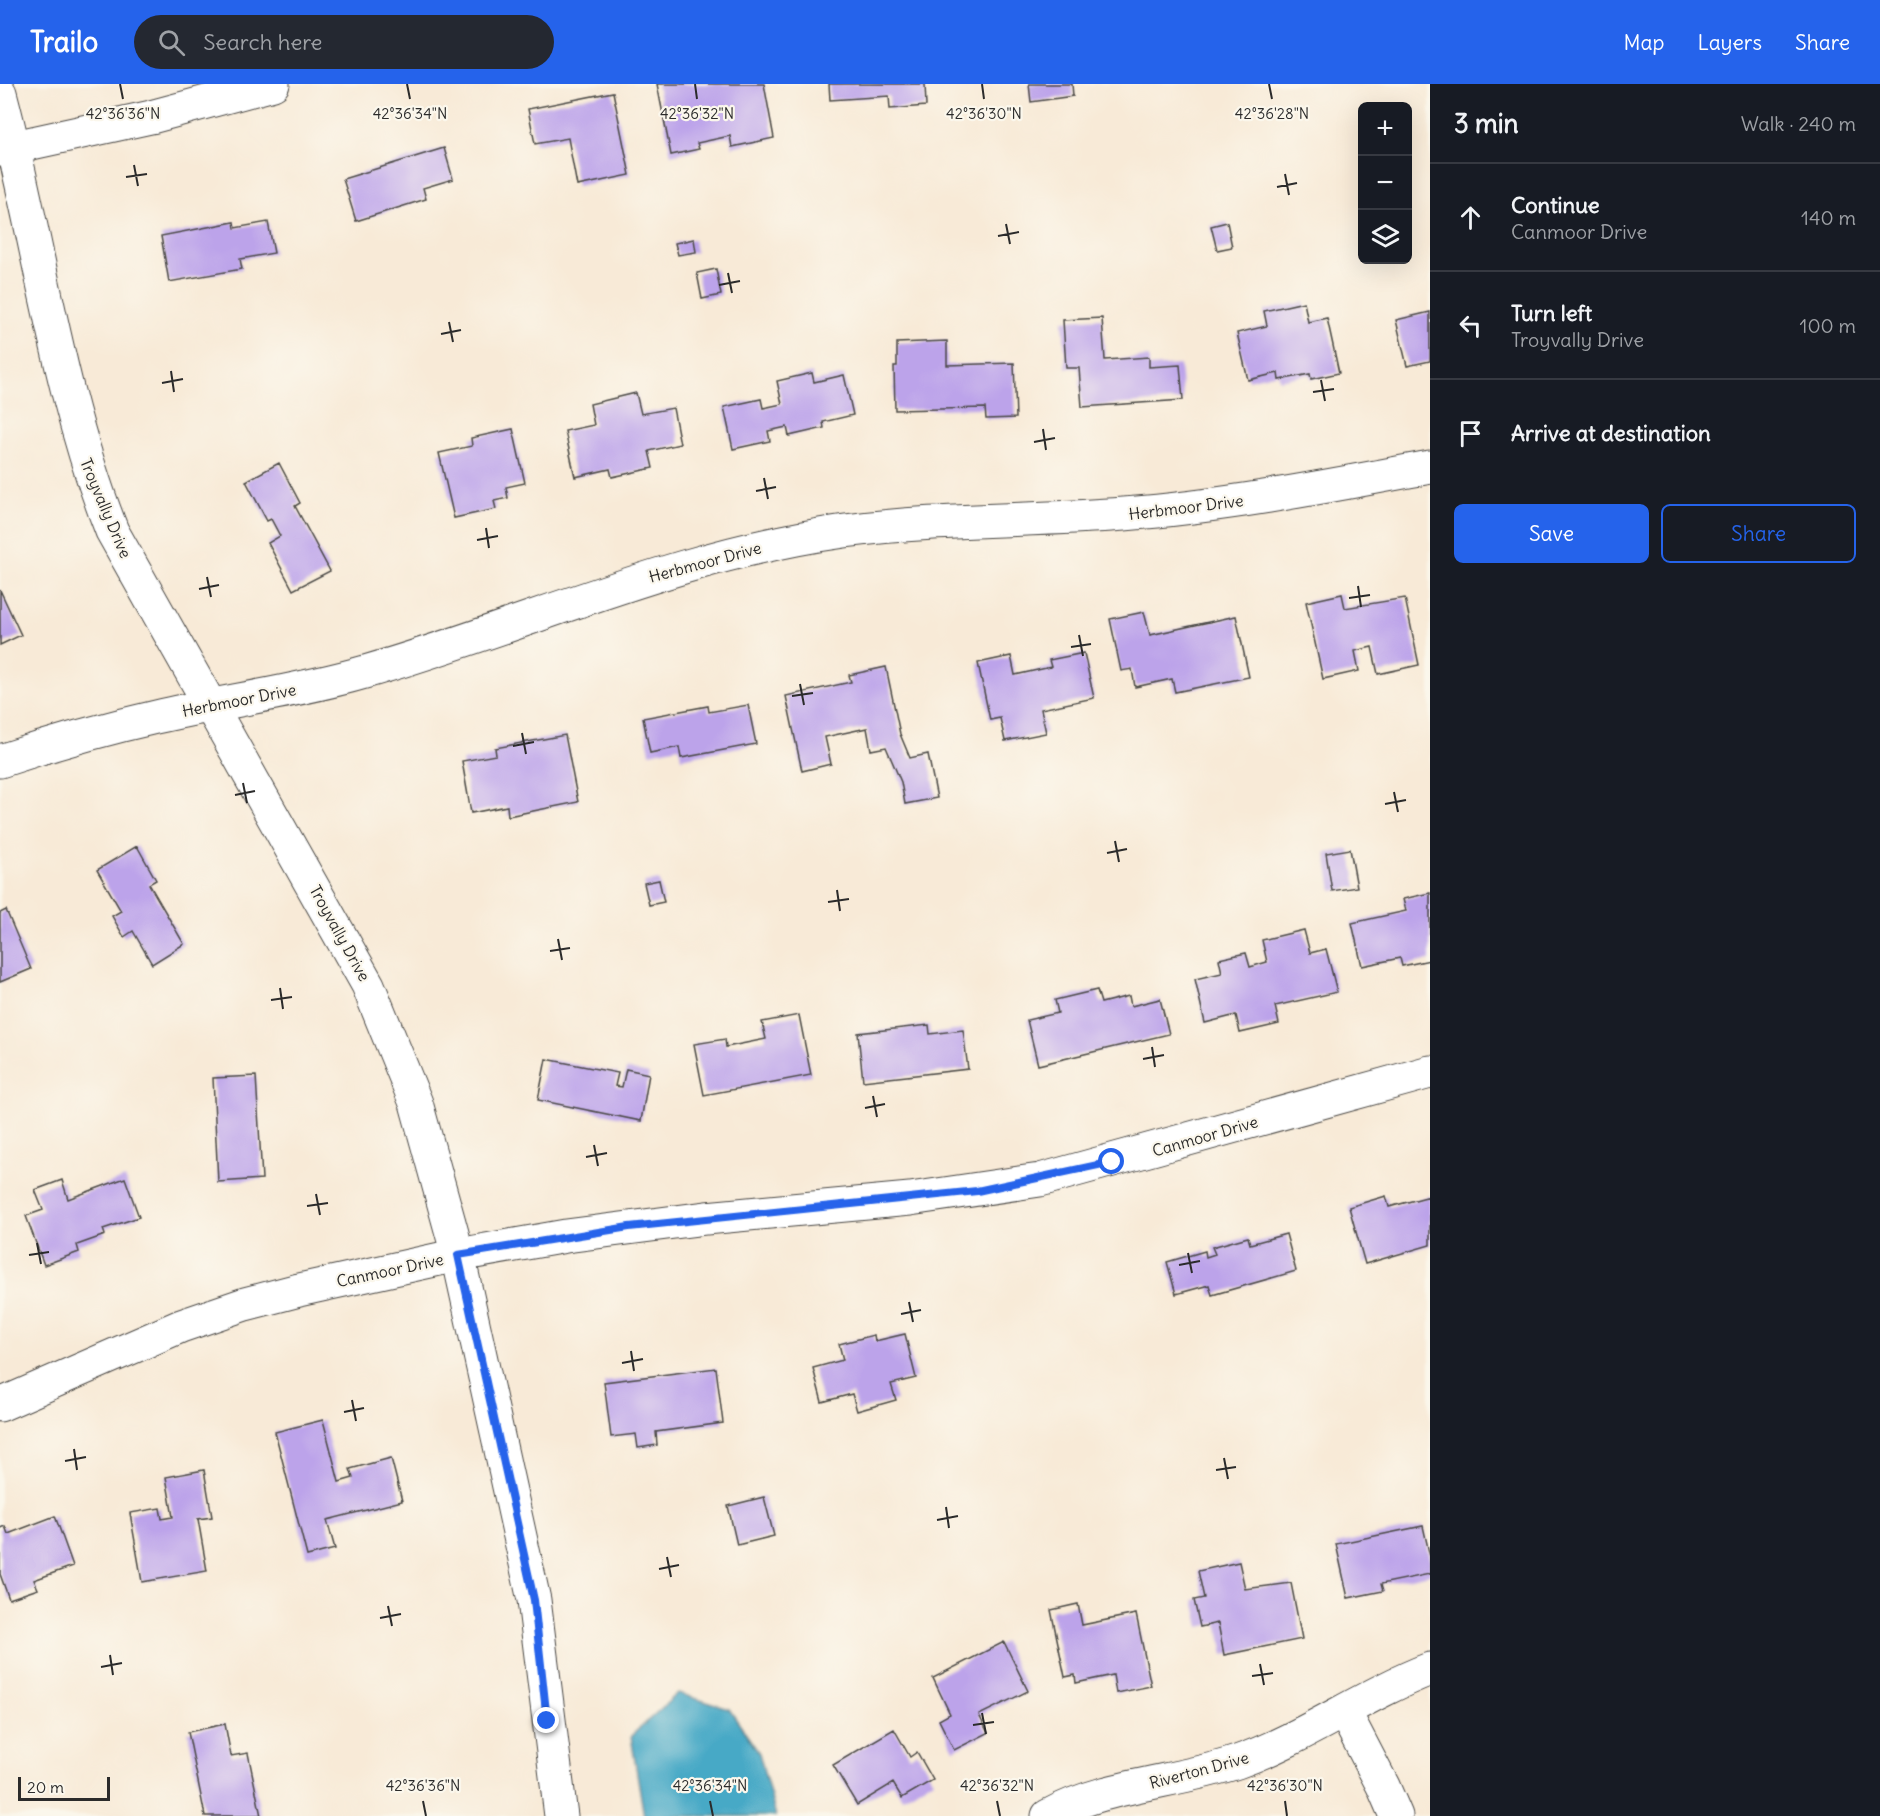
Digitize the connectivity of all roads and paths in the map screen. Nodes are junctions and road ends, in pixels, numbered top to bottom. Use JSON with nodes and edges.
{"nodes":[{"id":1,"x":273,"y":84,"type":"edge"},
{"id":2,"x":0,"y":93,"type":"edge"},
{"id":3,"x":7,"y":148,"type":"edge"},
{"id":4,"x":1430,"y":467,"type":"edge"},
{"id":5,"x":210,"y":706,"type":"junction"},
{"id":6,"x":0,"y":761,"type":"edge"},
{"id":7,"x":1430,"y":1072,"type":"edge"},
{"id":8,"x":458,"y":1255,"type":"junction"},
{"id":9,"x":0,"y":1405,"type":"edge"},
{"id":10,"x":1430,"y":1669,"type":"edge"},
{"id":11,"x":1344,"y":1711,"type":"junction"},
{"id":12,"x":561,"y":1816,"type":"edge"},
{"id":13,"x":1048,"y":1816,"type":"edge"},
{"id":14,"x":1396,"y":1816,"type":"edge"}],
"edges":[{"from":1,"to":3,"type":"street"},
{"from":2,"to":3,"type":"street","name":"Troyvally Drive"},
{"from":3,"to":5,"type":"street","name":"Troyvally Drive"},
{"from":4,"to":5,"type":"street","name":"Herbmoor Drive"},
{"from":5,"to":6,"type":"street","name":"Herbmoor Drive"},
{"from":5,"to":8,"type":"street","name":"Troyvally Drive"},
{"from":7,"to":8,"type":"street","name":"Canmoor Drive"},
{"from":8,"to":9,"type":"street","name":"Canmoor Drive"},
{"from":8,"to":12,"type":"street","name":"Troyvally Drive"},
{"from":10,"to":11,"type":"street","name":"Riverton Drive"},
{"from":11,"to":13,"type":"street","name":"Riverton Drive"},
{"from":11,"to":14,"type":"street"}]}
